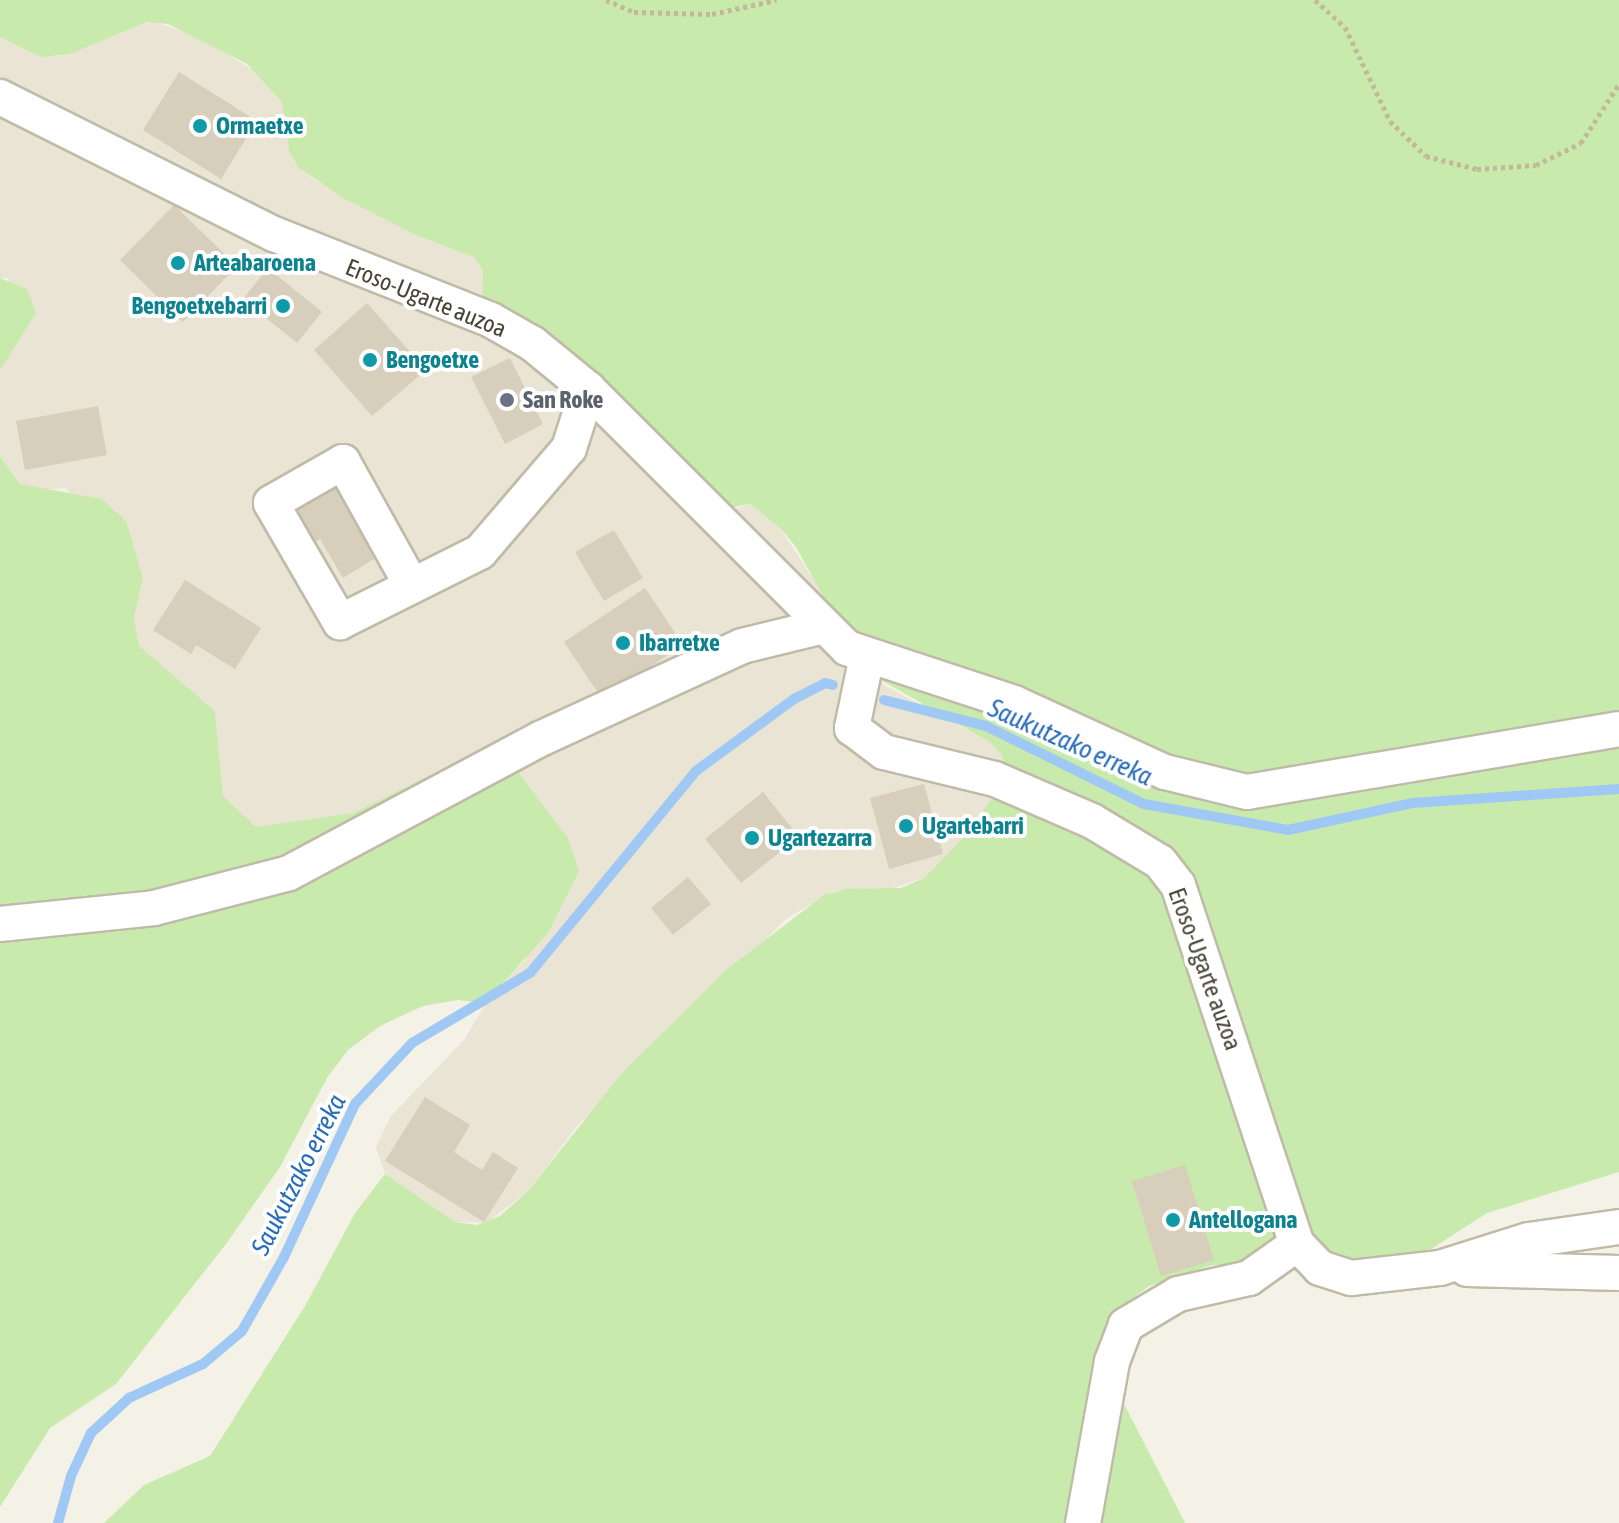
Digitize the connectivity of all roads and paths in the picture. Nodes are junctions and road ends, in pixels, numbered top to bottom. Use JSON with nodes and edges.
{"nodes":[{"id":1,"x":606,"y":0,"type":"edge"},
{"id":2,"x":776,"y":0,"type":"edge"},
{"id":3,"x":1315,"y":0,"type":"edge"},
{"id":4,"x":1619,"y":84,"type":"edge"},
{"id":5,"x":0,"y":97,"type":"edge"},
{"id":6,"x":588,"y":389,"type":"junction"},
{"id":7,"x":412,"y":586,"type":"junction"},
{"id":8,"x":820,"y":627,"type":"junction"},
{"id":9,"x":867,"y":656,"type":"junction"},
{"id":10,"x":1619,"y":729,"type":"edge"},
{"id":11,"x":0,"y":924,"type":"edge"},
{"id":12,"x":1619,"y":1227,"type":"edge"},
{"id":13,"x":1297,"y":1244,"type":"junction"},
{"id":14,"x":1440,"y":1268,"type":"junction"},
{"id":15,"x":1619,"y":1273,"type":"edge"},
{"id":16,"x":1083,"y":1523,"type":"edge"}],
"edges":[{"from":1,"to":2,"type":"path"},
{"from":3,"to":4,"type":"path"},
{"from":5,"to":6,"type":"street","name":"Eroso-Ugarte auzoa"},
{"from":6,"to":7,"type":"street"},
{"from":6,"to":8,"type":"street","name":"Eroso-Ugarte auzoa"},
{"from":7,"to":7,"type":"street"},
{"from":8,"to":9,"type":"street","name":"Eroso-Ugarte auzoa"},
{"from":8,"to":11,"type":"street"},
{"from":9,"to":10,"type":"street","name":"Eroso-Ugarte auzoa"},
{"from":9,"to":13,"type":"street","name":"Eroso-Ugarte auzoa"},
{"from":12,"to":14,"type":"street"},
{"from":13,"to":14,"type":"street"},
{"from":13,"to":16,"type":"street"},
{"from":14,"to":15,"type":"street"}]}
